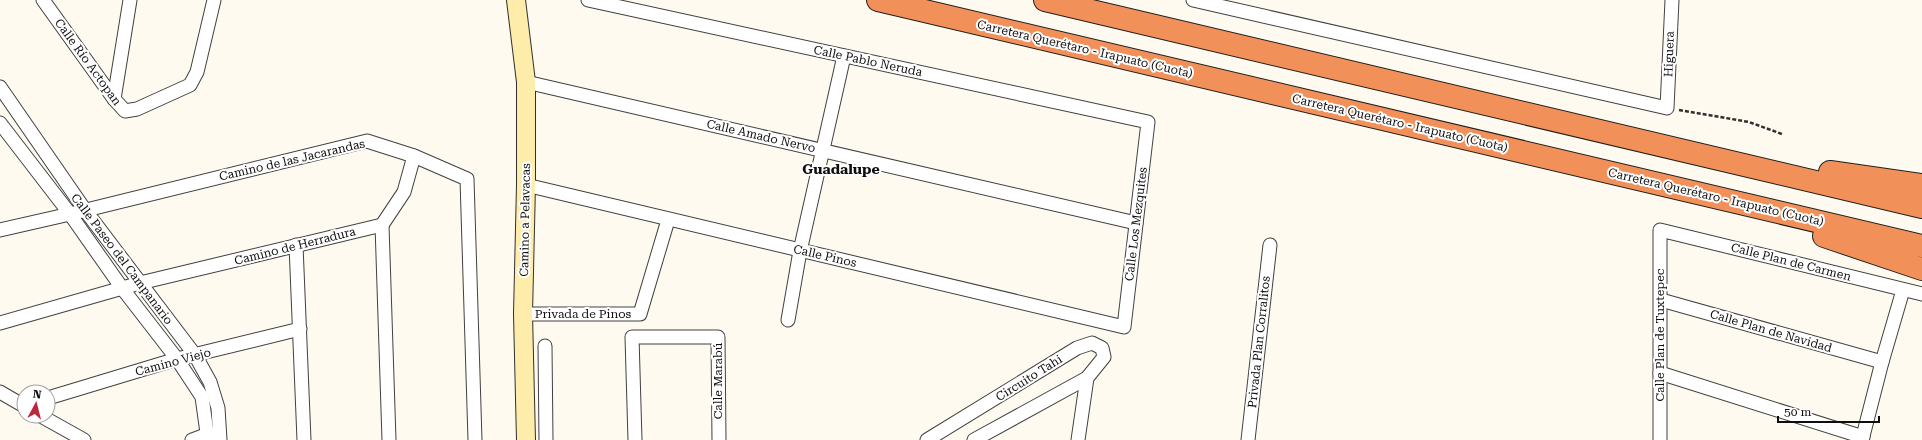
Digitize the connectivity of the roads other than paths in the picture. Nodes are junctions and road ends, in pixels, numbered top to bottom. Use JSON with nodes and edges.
{"nodes":[{"id":1,"x":43,"y":0,"type":"edge"},
{"id":2,"x":130,"y":0,"type":"edge"},
{"id":3,"x":214,"y":0,"type":"edge"},
{"id":4,"x":516,"y":0,"type":"edge"},
{"id":5,"x":588,"y":0,"type":"edge"},
{"id":6,"x":878,"y":0,"type":"edge"},
{"id":7,"x":1046,"y":0,"type":"edge"},
{"id":8,"x":1192,"y":0,"type":"edge"},
{"id":9,"x":1672,"y":0,"type":"edge"},
{"id":10,"x":844,"y":56,"type":"junction"},
{"id":11,"x":526,"y":82,"type":"junction"},
{"id":12,"x":0,"y":87,"type":"edge"},
{"id":13,"x":114,"y":99,"type":"junction"},
{"id":14,"x":1148,"y":122,"type":"joint"},
{"id":15,"x":0,"y":123,"type":"edge"},
{"id":16,"x":823,"y":150,"type":"junction"},
{"id":17,"x":1695,"y":153,"type":"junction"},
{"id":18,"x":414,"y":156,"type":"junction"},
{"id":19,"x":526,"y":185,"type":"junction"},
{"id":20,"x":1922,"y":185,"type":"edge"},
{"id":21,"x":1688,"y":190,"type":"junction"},
{"id":22,"x":1922,"y":207,"type":"edge"},
{"id":23,"x":85,"y":210,"type":"junction"},
{"id":24,"x":70,"y":214,"type":"junction"},
{"id":25,"x":668,"y":220,"type":"junction"},
{"id":26,"x":1136,"y":223,"type":"junction"},
{"id":27,"x":382,"y":225,"type":"junction"},
{"id":28,"x":0,"y":230,"type":"edge"},
{"id":29,"x":1660,"y":230,"type":"joint"},
{"id":30,"x":296,"y":245,"type":"junction"},
{"id":31,"x":1270,"y":245,"type":"dead end"},
{"id":32,"x":1922,"y":246,"type":"edge"},
{"id":33,"x":800,"y":250,"type":"junction"},
{"id":34,"x":1922,"y":269,"type":"edge"},
{"id":35,"x":140,"y":283,"type":"junction"},
{"id":36,"x":122,"y":288,"type":"junction"},
{"id":37,"x":1903,"y":290,"type":"junction"},
{"id":38,"x":1922,"y":294,"type":"edge"},
{"id":39,"x":1661,"y":300,"type":"junction"},
{"id":40,"x":523,"y":314,"type":"junction"},
{"id":41,"x":788,"y":320,"type":"dead end"},
{"id":42,"x":0,"y":323,"type":"edge"},
{"id":43,"x":1124,"y":327,"type":"joint"},
{"id":44,"x":300,"y":329,"type":"junction"},
{"id":45,"x":545,"y":346,"type":"dead end"},
{"id":46,"x":195,"y":355,"type":"junction"},
{"id":47,"x":178,"y":359,"type":"junction"},
{"id":48,"x":1882,"y":362,"type":"junction"},
{"id":49,"x":1660,"y":374,"type":"junction"},
{"id":50,"x":1087,"y":378,"type":"junction"},
{"id":51,"x":0,"y":392,"type":"edge"},
{"id":52,"x":56,"y":396,"type":"edge"},
{"id":53,"x":16,"y":401,"type":"edge"},
{"id":54,"x":56,"y":424,"type":"edge"},
{"id":55,"x":986,"y":436,"type":"edge"},
{"id":56,"x":208,"y":437,"type":"edge"},
{"id":57,"x":1862,"y":439,"type":"edge"},
{"id":58,"x":84,"y":440,"type":"edge"},
{"id":59,"x":192,"y":440,"type":"edge"},
{"id":60,"x":220,"y":440,"type":"edge"},
{"id":61,"x":304,"y":440,"type":"edge"},
{"id":62,"x":389,"y":440,"type":"edge"},
{"id":63,"x":475,"y":440,"type":"edge"},
{"id":64,"x":526,"y":440,"type":"edge"},
{"id":65,"x":546,"y":440,"type":"edge"},
{"id":66,"x":635,"y":440,"type":"edge"},
{"id":67,"x":719,"y":440,"type":"edge"},
{"id":68,"x":927,"y":440,"type":"edge"},
{"id":69,"x":974,"y":440,"type":"edge"},
{"id":70,"x":1078,"y":440,"type":"edge"},
{"id":71,"x":1248,"y":440,"type":"edge"},
{"id":72,"x":1660,"y":440,"type":"edge"}],
"edges":[{"from":1,"to":13,"type":"street","name":"Calle Río Actopan"},
{"from":2,"to":13,"type":"street"},
{"from":3,"to":13,"type":"street","name":"Calle Río Actopan"},
{"from":4,"to":11,"type":"street","name":"Camino a Pelavacas"},
{"from":5,"to":10,"type":"street","name":"Calle Pablo Neruda"},
{"from":6,"to":21,"type":"highway","name":"Carretera Querétaro - Irapuato (Cuota)"},
{"from":7,"to":17,"type":"highway"},
{"from":8,"to":9,"type":"street","name":"Higuera"},
{"from":10,"to":14,"type":"street","name":"Calle Pablo Neruda"},
{"from":10,"to":16,"type":"street"},
{"from":11,"to":16,"type":"street","name":"Calle Amado Nervo"},
{"from":11,"to":19,"type":"street","name":"Camino a Pelavacas"},
{"from":12,"to":23,"type":"street","name":"Calle Paseo del Campanario"},
{"from":14,"to":26,"type":"street","name":"Calle Los Mezquites"},
{"from":15,"to":24,"type":"street","name":"Calle Paseo del Campanario"},
{"from":16,"to":26,"type":"street","name":"Calle Amado Nervo"},
{"from":16,"to":33,"type":"street"},
{"from":17,"to":20,"type":"highway"},
{"from":17,"to":22,"type":"highway"},
{"from":18,"to":23,"type":"street","name":"Camino de las Jacarandas"},
{"from":18,"to":27,"type":"street"},
{"from":18,"to":63,"type":"street","name":"Camino de las Jacarandas"},
{"from":19,"to":25,"type":"street","name":"Calle Pinos"},
{"from":19,"to":40,"type":"street","name":"Camino a Pelavacas"},
{"from":21,"to":32,"type":"highway","name":"Carretera Querétaro - Irapuato (Cuota)"},
{"from":21,"to":34,"type":"highway"},
{"from":23,"to":24,"type":"street","name":"Camino de las Jacarandas"},
{"from":23,"to":35,"type":"street","name":"Calle Paseo del Campanario"},
{"from":24,"to":28,"type":"street","name":"Camino de las Jacarandas"},
{"from":24,"to":36,"type":"street","name":"Calle Paseo del Campanario"},
{"from":25,"to":33,"type":"street","name":"Calle Pinos"},
{"from":25,"to":40,"type":"street","name":"Privada de Pinos"},
{"from":26,"to":43,"type":"street","name":"Calle Los Mezquites"},
{"from":27,"to":30,"type":"street","name":"Camino de Herradura"},
{"from":27,"to":62,"type":"street"},
{"from":29,"to":37,"type":"street","name":"Calle Plan de Carmen"},
{"from":29,"to":39,"type":"street","name":"Calle Plan de Tuxtepec"},
{"from":30,"to":35,"type":"street","name":"Camino de Herradura"},
{"from":30,"to":44,"type":"street"},
{"from":31,"to":71,"type":"street","name":"Privada Plan Corralitos"},
{"from":33,"to":41,"type":"street"},
{"from":33,"to":43,"type":"street","name":"Calle Pinos"},
{"from":35,"to":36,"type":"street","name":"Camino de Herradura"},
{"from":35,"to":46,"type":"street","name":"Calle Paseo del Campanario"},
{"from":36,"to":42,"type":"street","name":"Camino de Herradura"},
{"from":36,"to":47,"type":"street","name":"Calle Paseo del Campanario"},
{"from":37,"to":38,"type":"street","name":"Calle Plan de Carmen"},
{"from":37,"to":48,"type":"street"},
{"from":39,"to":48,"type":"street","name":"Calle Plan de Navidad"},
{"from":39,"to":49,"type":"street","name":"Calle Plan de Tuxtepec"},
{"from":40,"to":64,"type":"street","name":"Camino a Pelavacas"},
{"from":44,"to":46,"type":"street","name":"Camino Viejo"},
{"from":44,"to":61,"type":"street"},
{"from":45,"to":65,"type":"street"},
{"from":46,"to":47,"type":"street","name":"Camino Viejo"},
{"from":46,"to":60,"type":"street","name":"Calle Paseo del Campanario"},
{"from":47,"to":52,"type":"street","name":"Camino Viejo"},
{"from":47,"to":56,"type":"street","name":"Calle Paseo del Campanario"},
{"from":48,"to":57,"type":"street"},
{"from":49,"to":57,"type":"street"},
{"from":49,"to":72,"type":"street","name":"Calle Plan de Tuxtepec"},
{"from":50,"to":55,"type":"street","name":"Circuito Tahi"},
{"from":50,"to":68,"type":"street","name":"Circuito Tahi"},
{"from":50,"to":70,"type":"street"},
{"from":51,"to":53,"type":"street"},
{"from":54,"to":58,"type":"street"},
{"from":55,"to":69,"type":"street","name":"Circuito Tahi"},
{"from":56,"to":59,"type":"street"},
{"from":66,"to":67,"type":"street","name":"Calle Marabú"}]}
